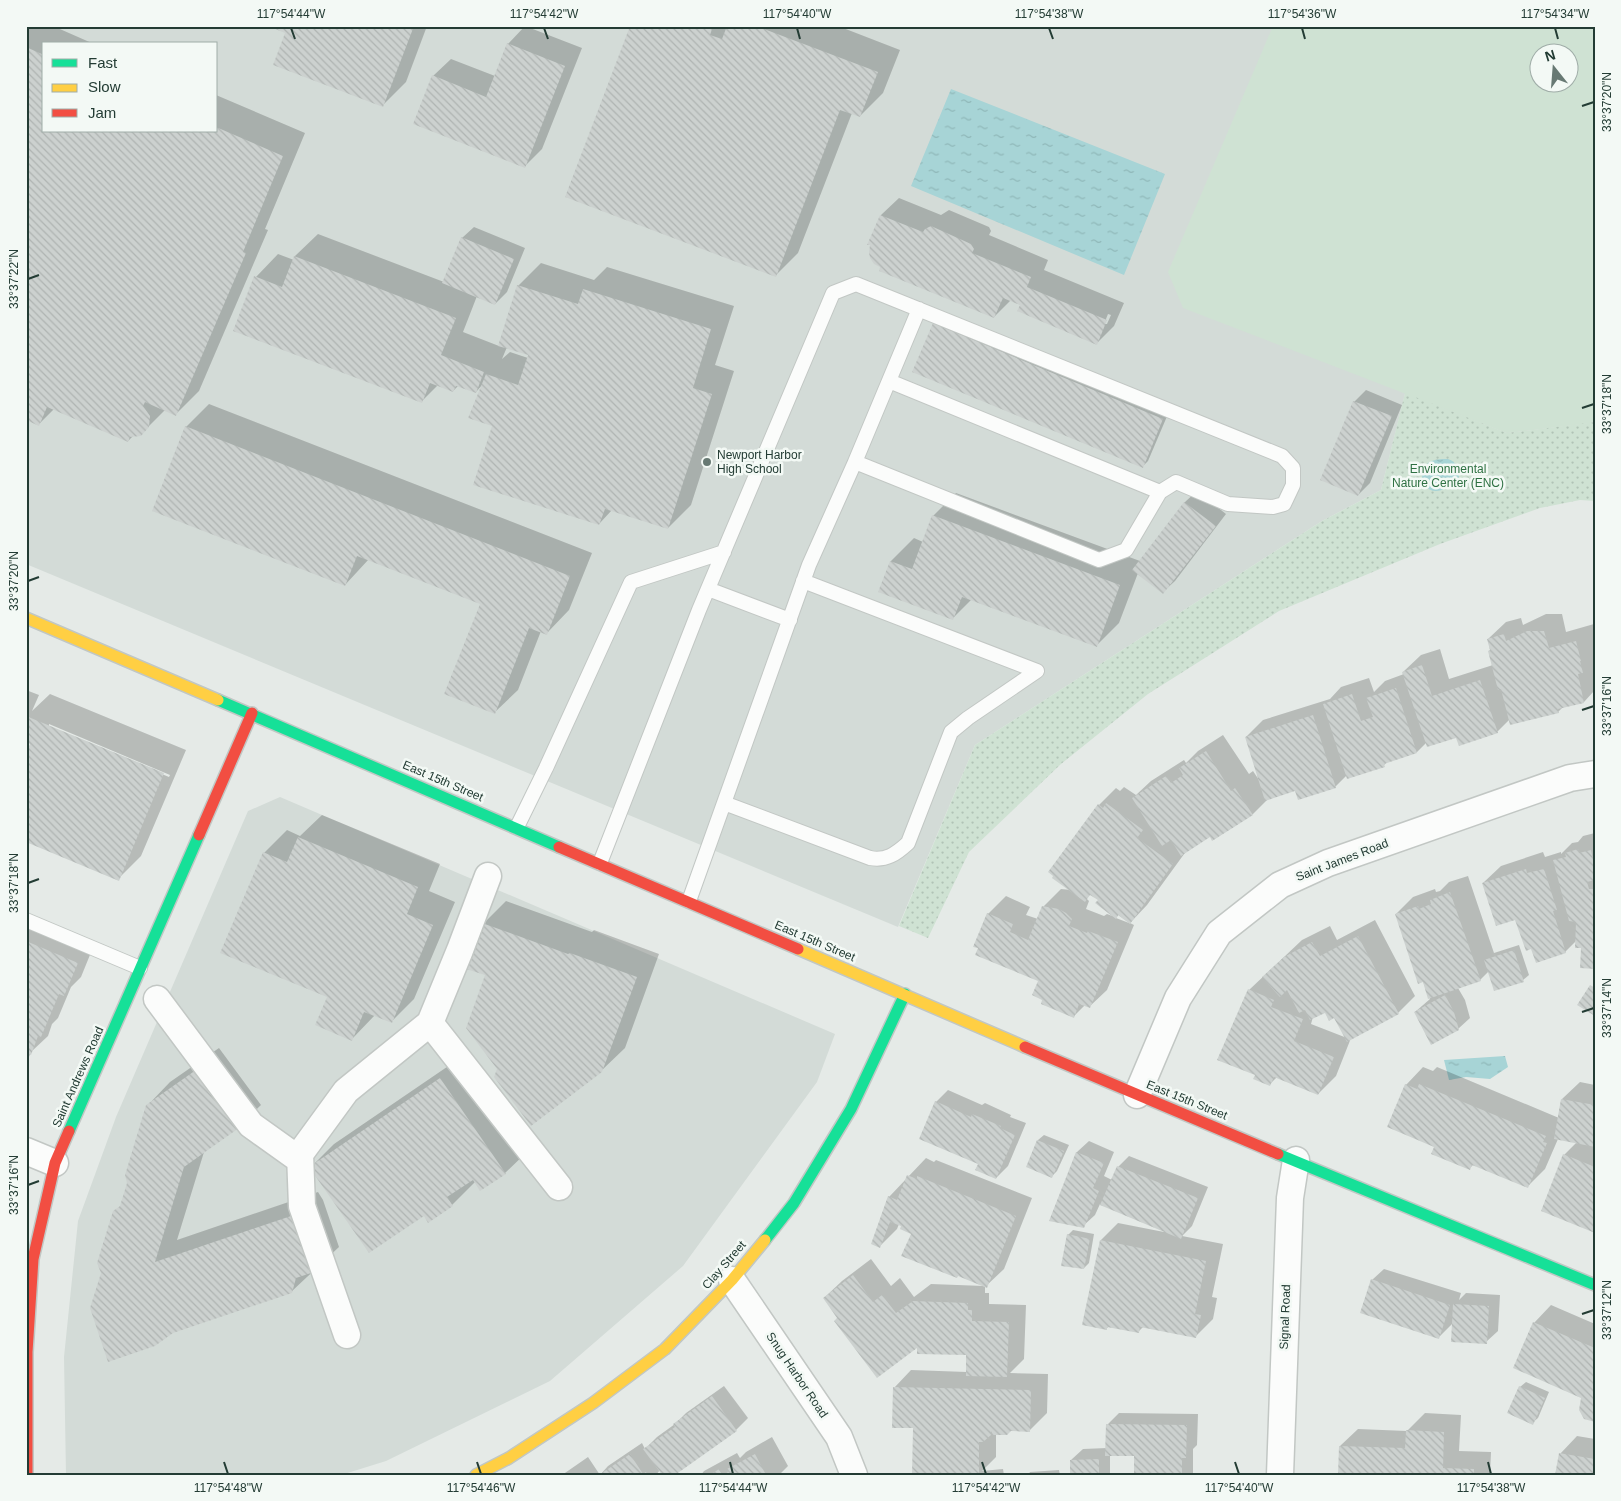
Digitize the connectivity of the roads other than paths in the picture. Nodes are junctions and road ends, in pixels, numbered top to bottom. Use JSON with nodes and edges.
{"nodes":[{"id":1,"x":918,"y":309,"type":"junction"},
{"id":2,"x":889,"y":381,"type":"junction"},
{"id":3,"x":855,"y":462,"type":"junction"},
{"id":4,"x":1160,"y":492,"type":"junction"},
{"id":5,"x":724,"y":552,"type":"junction"},
{"id":6,"x":804,"y":581,"type":"junction"},
{"id":7,"x":708,"y":589,"type":"junction"},
{"id":8,"x":26,"y":618,"type":"edge"},
{"id":9,"x":790,"y":620,"type":"junction"},
{"id":10,"x":252,"y":713,"type":"junction"},
{"id":11,"x":1595,"y":774,"type":"edge"},
{"id":12,"x":724,"y":803,"type":"junction"},
{"id":13,"x":517,"y":827,"type":"junction"},
{"id":14,"x":600,"y":863,"type":"junction"},
{"id":15,"x":488,"y":876,"type":"dead end"},
{"id":16,"x":689,"y":902,"type":"junction"},
{"id":17,"x":26,"y":920,"type":"edge"},
{"id":18,"x":140,"y":968,"type":"junction"},
{"id":19,"x":905,"y":994,"type":"junction"},
{"id":20,"x":157,"y":999,"type":"dead end"},
{"id":21,"x":430,"y":1023,"type":"junction"},
{"id":22,"x":1137,"y":1094,"type":"junction"},
{"id":23,"x":26,"y":1151,"type":"edge"},
{"id":24,"x":300,"y":1160,"type":"junction"},
{"id":25,"x":1296,"y":1160,"type":"junction"},
{"id":26,"x":55,"y":1163,"type":"junction"},
{"id":27,"x":560,"y":1187,"type":"dead end"},
{"id":28,"x":732,"y":1280,"type":"junction"},
{"id":29,"x":1595,"y":1285,"type":"edge"},
{"id":30,"x":347,"y":1335,"type":"dead end"},
{"id":31,"x":27,"y":1352,"type":"edge"},
{"id":32,"x":27,"y":1475,"type":"edge"},
{"id":33,"x":476,"y":1475,"type":"edge"},
{"id":34,"x":854,"y":1475,"type":"edge"},
{"id":35,"x":1280,"y":1475,"type":"edge"}],
"edges":[{"from":1,"to":2,"type":"lane"},
{"from":1,"to":4,"type":"lane"},
{"from":1,"to":5,"type":"lane"},
{"from":2,"to":3,"type":"lane"},
{"from":2,"to":4,"type":"lane"},
{"from":3,"to":4,"type":"lane"},
{"from":3,"to":6,"type":"lane"},
{"from":5,"to":7,"type":"lane"},
{"from":5,"to":13,"type":"lane"},
{"from":6,"to":9,"type":"lane"},
{"from":6,"to":12,"type":"lane"},
{"from":7,"to":9,"type":"lane"},
{"from":7,"to":14,"type":"lane"},
{"from":8,"to":10,"type":"street","name":"East 15th Street"},
{"from":9,"to":12,"type":"lane"},
{"from":10,"to":13,"type":"street","name":"East 15th Street"},
{"from":10,"to":18,"type":"street","name":"Saint Andrews Road"},
{"from":11,"to":22,"type":"street","name":"Saint James Road"},
{"from":12,"to":16,"type":"lane"},
{"from":13,"to":14,"type":"street","name":"East 15th Street"},
{"from":14,"to":16,"type":"street","name":"East 15th Street"},
{"from":15,"to":21,"type":"street"},
{"from":16,"to":19,"type":"street","name":"East 15th Street"},
{"from":17,"to":18,"type":"lane"},
{"from":18,"to":26,"type":"street","name":"Saint Andrews Road"},
{"from":19,"to":22,"type":"street","name":"East 15th Street"},
{"from":19,"to":28,"type":"street","name":"Clay Street"},
{"from":20,"to":24,"type":"street"},
{"from":21,"to":24,"type":"street"},
{"from":21,"to":27,"type":"street"},
{"from":22,"to":25,"type":"street","name":"East 15th Street"},
{"from":23,"to":26,"type":"street"},
{"from":24,"to":30,"type":"street"},
{"from":25,"to":29,"type":"street","name":"East 15th Street"},
{"from":25,"to":35,"type":"street","name":"Signal Road"},
{"from":26,"to":31,"type":"street","name":"Saint Andrews Road"},
{"from":28,"to":33,"type":"street","name":"Clay Street"},
{"from":28,"to":34,"type":"street","name":"Snug Harbor Road"},
{"from":31,"to":32,"type":"street","name":"Saint Andrews Road"}]}
